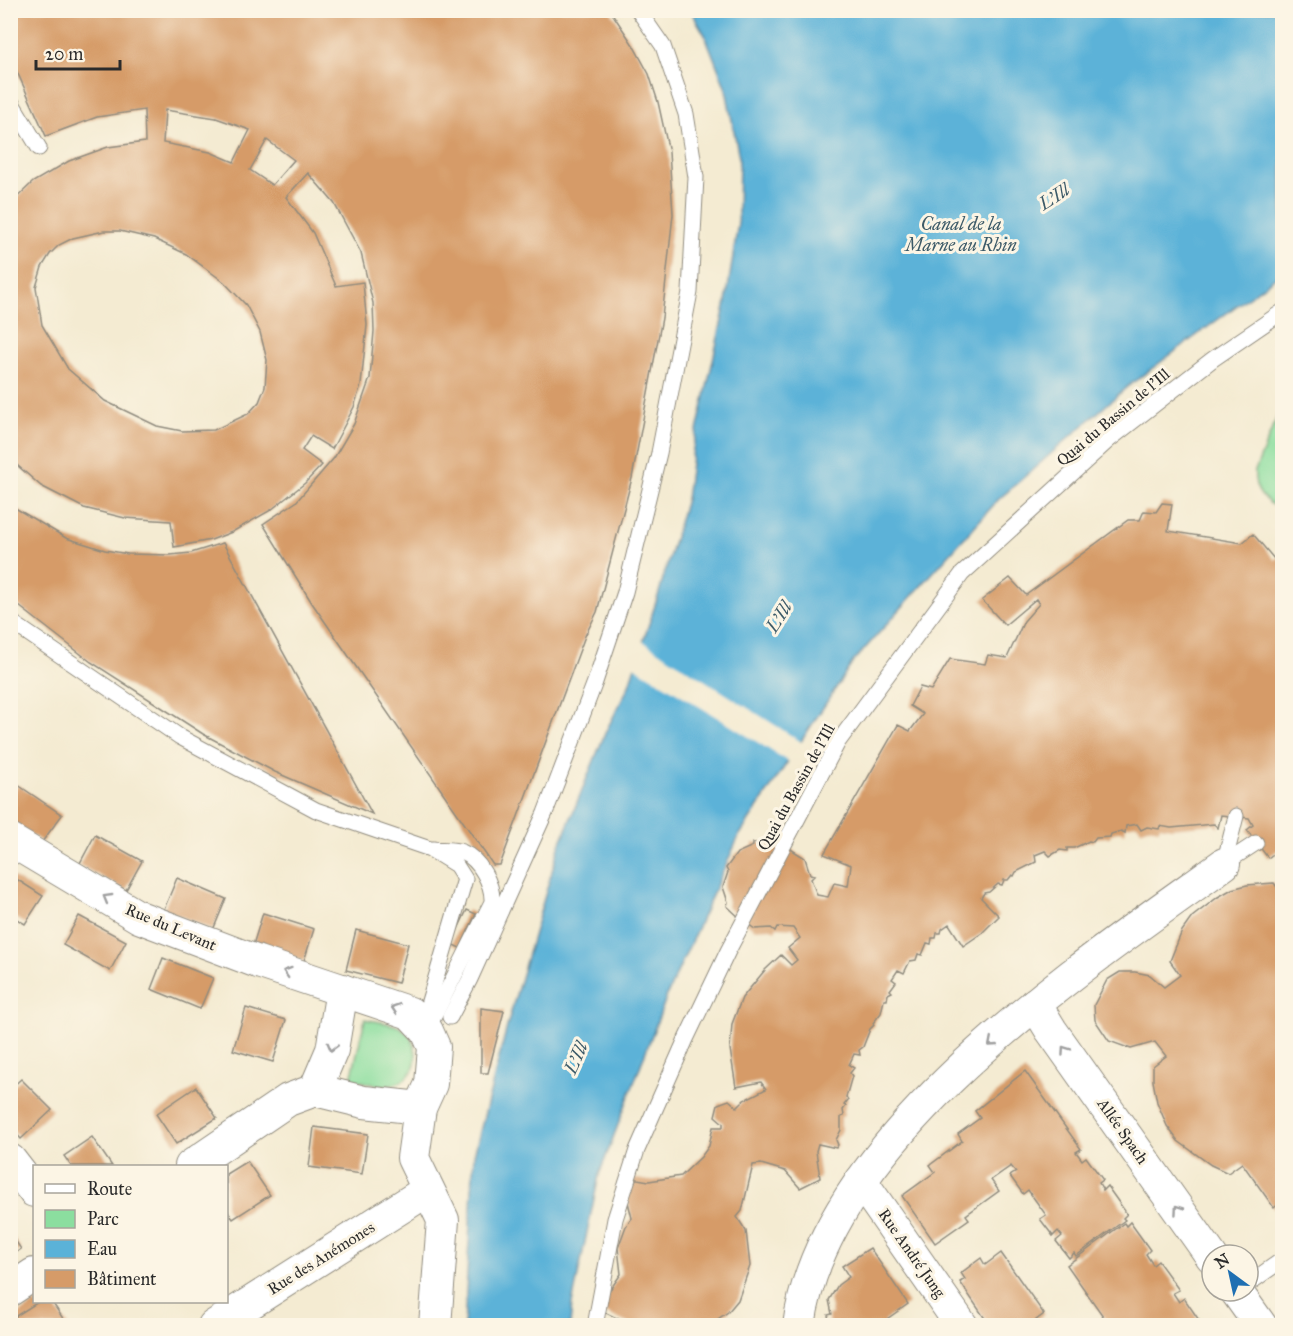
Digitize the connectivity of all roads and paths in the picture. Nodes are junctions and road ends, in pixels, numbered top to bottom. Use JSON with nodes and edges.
{"nodes":[{"id":1,"x":638,"y":10,"type":"edge"},
{"id":2,"x":10,"y":100,"type":"edge"},
{"id":3,"x":39,"y":148,"type":"dead end"},
{"id":4,"x":1282,"y":312,"type":"edge"},
{"id":5,"x":10,"y":621,"type":"edge"},
{"id":6,"x":1236,"y":816,"type":"dead end"},
{"id":7,"x":10,"y":840,"type":"edge"},
{"id":8,"x":1256,"y":843,"type":"dead end"},
{"id":9,"x":430,"y":849,"type":"junction"},
{"id":10,"x":1224,"y":864,"type":"junction"},
{"id":11,"x":342,"y":990,"type":"junction"},
{"id":12,"x":1035,"y":1004,"type":"junction"},
{"id":13,"x":433,"y":1024,"type":"junction"},
{"id":14,"x":315,"y":1090,"type":"junction"},
{"id":15,"x":420,"y":1108,"type":"junction"},
{"id":16,"x":10,"y":1160,"type":"edge"},
{"id":17,"x":194,"y":1165,"type":"edge"},
{"id":18,"x":861,"y":1181,"type":"junction"},
{"id":19,"x":33,"y":1190,"type":"edge"},
{"id":20,"x":428,"y":1190,"type":"junction"},
{"id":21,"x":1202,"y":1243,"type":"edge"},
{"id":22,"x":1282,"y":1260,"type":"edge"},
{"id":23,"x":33,"y":1275,"type":"edge"},
{"id":24,"x":1260,"y":1276,"type":"edge"},
{"id":25,"x":10,"y":1290,"type":"edge"},
{"id":26,"x":1248,"y":1303,"type":"edge"},
{"id":27,"x":214,"y":1326,"type":"edge"},
{"id":28,"x":435,"y":1326,"type":"edge"},
{"id":29,"x":595,"y":1326,"type":"edge"},
{"id":30,"x":799,"y":1326,"type":"edge"},
{"id":31,"x":962,"y":1326,"type":"edge"},
{"id":32,"x":1261,"y":1326,"type":"edge"}],
"edges":[{"from":1,"to":13,"type":"lane"},
{"from":2,"to":3,"type":"lane"},
{"from":4,"to":29,"type":"lane","name":"Quai du Bassin de l'Ill"},
{"from":5,"to":9,"type":"lane"},
{"from":6,"to":10,"type":"lane"},
{"from":11,"to":7,"type":"street","name":"Rue du Levant","one_way":true},
{"from":8,"to":10,"type":"lane"},
{"from":9,"to":13,"type":"lane"},
{"from":9,"to":13,"type":"lane"},
{"from":10,"to":12,"type":"street"},
{"from":13,"to":11,"type":"street","name":"Rue du Levant","one_way":true},
{"from":11,"to":14,"type":"street","one_way":true},
{"from":12,"to":18,"type":"street","one_way":true},
{"from":21,"to":12,"type":"street","name":"Allée Spach","one_way":true},
{"from":13,"to":15,"type":"street"},
{"from":14,"to":15,"type":"street"},
{"from":14,"to":17,"type":"street"},
{"from":15,"to":20,"type":"street"},
{"from":16,"to":19,"type":"street"},
{"from":18,"to":30,"type":"street"},
{"from":18,"to":31,"type":"street","name":"Rue André Jung"},
{"from":20,"to":27,"type":"street","name":"Rue des Anémones"},
{"from":20,"to":28,"type":"street"},
{"from":22,"to":24,"type":"lane"},
{"from":23,"to":25,"type":"street"},
{"from":26,"to":32,"type":"street"}]}
